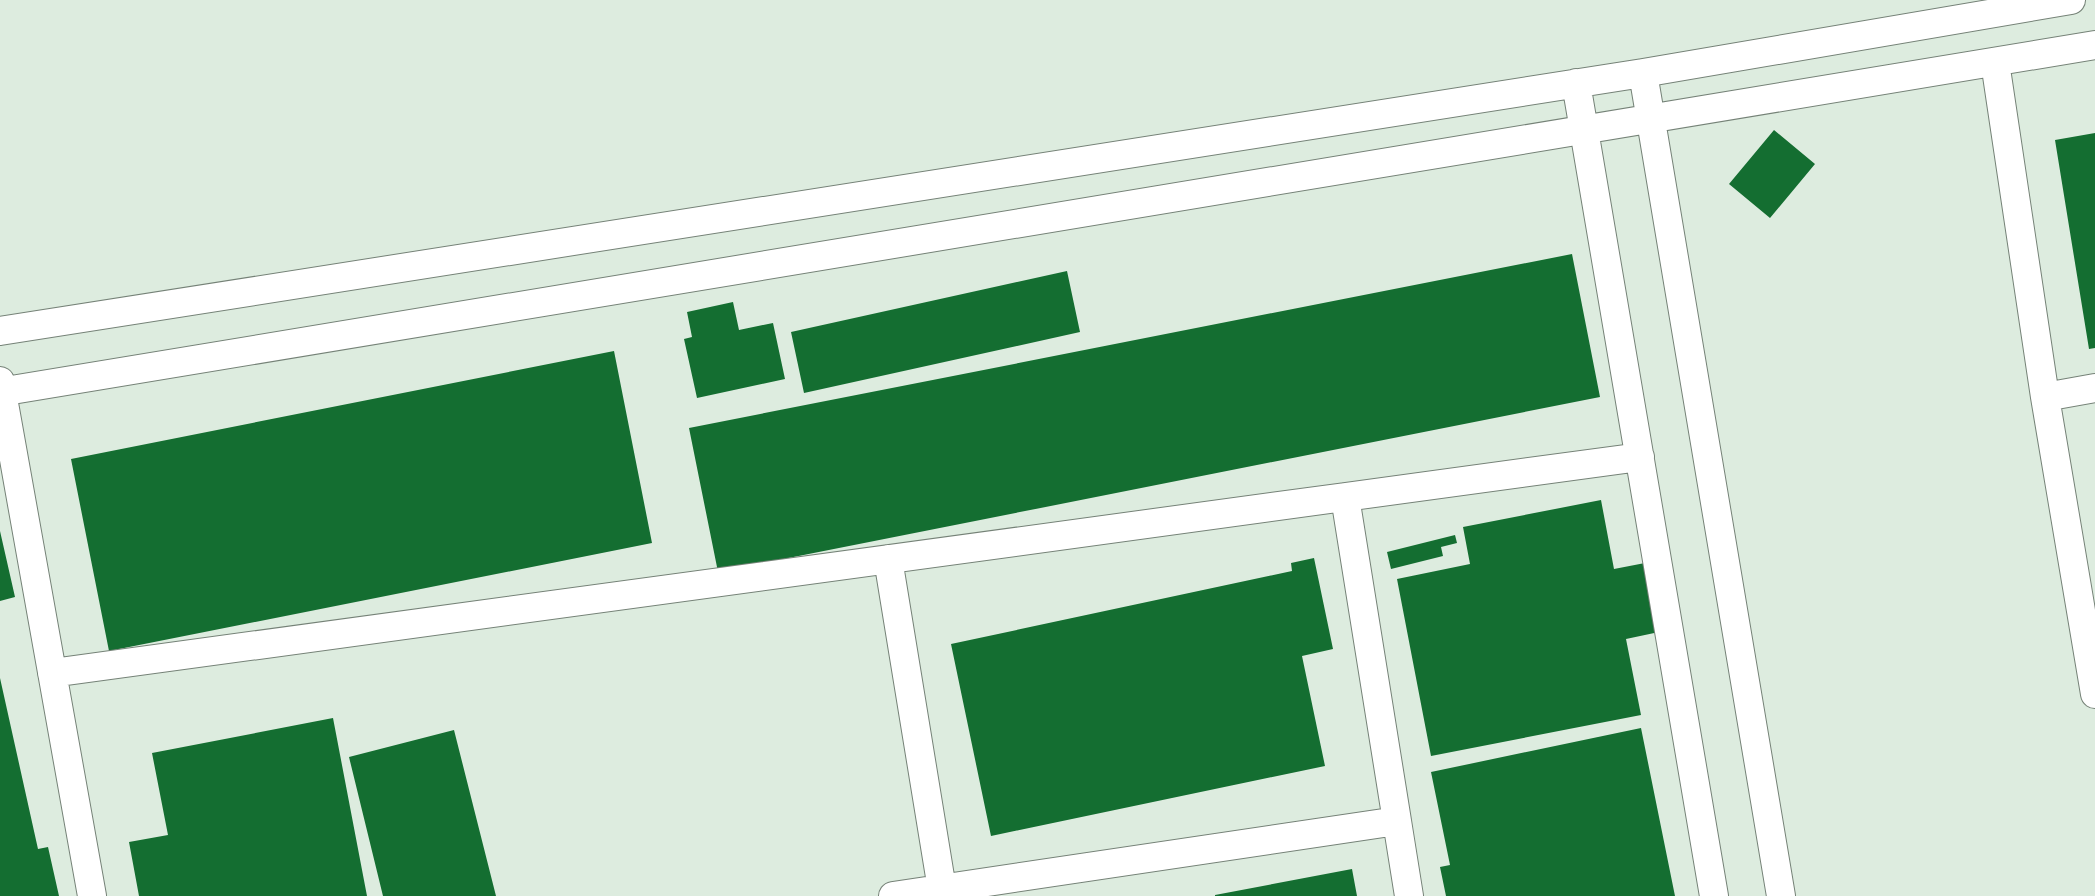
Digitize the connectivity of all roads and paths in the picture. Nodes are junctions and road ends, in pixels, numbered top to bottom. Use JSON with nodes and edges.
{"nodes":[{"id":1,"x":2071,"y":0,"type":"edge"},
{"id":2,"x":2095,"y":45,"type":"edge"},
{"id":3,"x":1995,"y":62,"type":"junction"},
{"id":4,"x":1643,"y":73,"type":"junction"},
{"id":5,"x":1576,"y":83,"type":"junction"},
{"id":6,"x":1652,"y":118,"type":"junction"},
{"id":7,"x":1584,"y":129,"type":"junction"},
{"id":8,"x":0,"y":331,"type":"edge"},
{"id":9,"x":1,"y":388,"type":"edge"},
{"id":10,"x":2095,"y":388,"type":"edge"},
{"id":11,"x":2045,"y":397,"type":"junction"},
{"id":12,"x":1640,"y":457,"type":"junction"},
{"id":13,"x":1345,"y":497,"type":"junction"},
{"id":14,"x":888,"y":559,"type":"junction"},
{"id":15,"x":52,"y":673,"type":"junction"},
{"id":16,"x":2095,"y":694,"type":"edge"},
{"id":17,"x":1398,"y":821,"type":"junction"},
{"id":18,"x":942,"y":889,"type":"junction"},
{"id":19,"x":92,"y":896,"type":"edge"},
{"id":20,"x":892,"y":896,"type":"edge"},
{"id":21,"x":1410,"y":896,"type":"edge"},
{"id":22,"x":1714,"y":896,"type":"edge"},
{"id":23,"x":1781,"y":896,"type":"edge"}],
"edges":[{"from":1,"to":4,"type":"street"},
{"from":2,"to":3,"type":"street"},
{"from":3,"to":6,"type":"street"},
{"from":3,"to":11,"type":"street"},
{"from":4,"to":5,"type":"street"},
{"from":4,"to":6,"type":"street"},
{"from":5,"to":7,"type":"street"},
{"from":5,"to":8,"type":"street"},
{"from":6,"to":7,"type":"street"},
{"from":6,"to":23,"type":"street"},
{"from":7,"to":9,"type":"street"},
{"from":7,"to":12,"type":"street"},
{"from":9,"to":15,"type":"street"},
{"from":10,"to":11,"type":"street"},
{"from":11,"to":16,"type":"street"},
{"from":12,"to":13,"type":"street"},
{"from":12,"to":22,"type":"street"},
{"from":13,"to":14,"type":"street"},
{"from":13,"to":17,"type":"street"},
{"from":14,"to":15,"type":"street"},
{"from":14,"to":18,"type":"street"},
{"from":15,"to":19,"type":"street"},
{"from":17,"to":18,"type":"street"},
{"from":17,"to":21,"type":"street"},
{"from":18,"to":20,"type":"street"}]}
